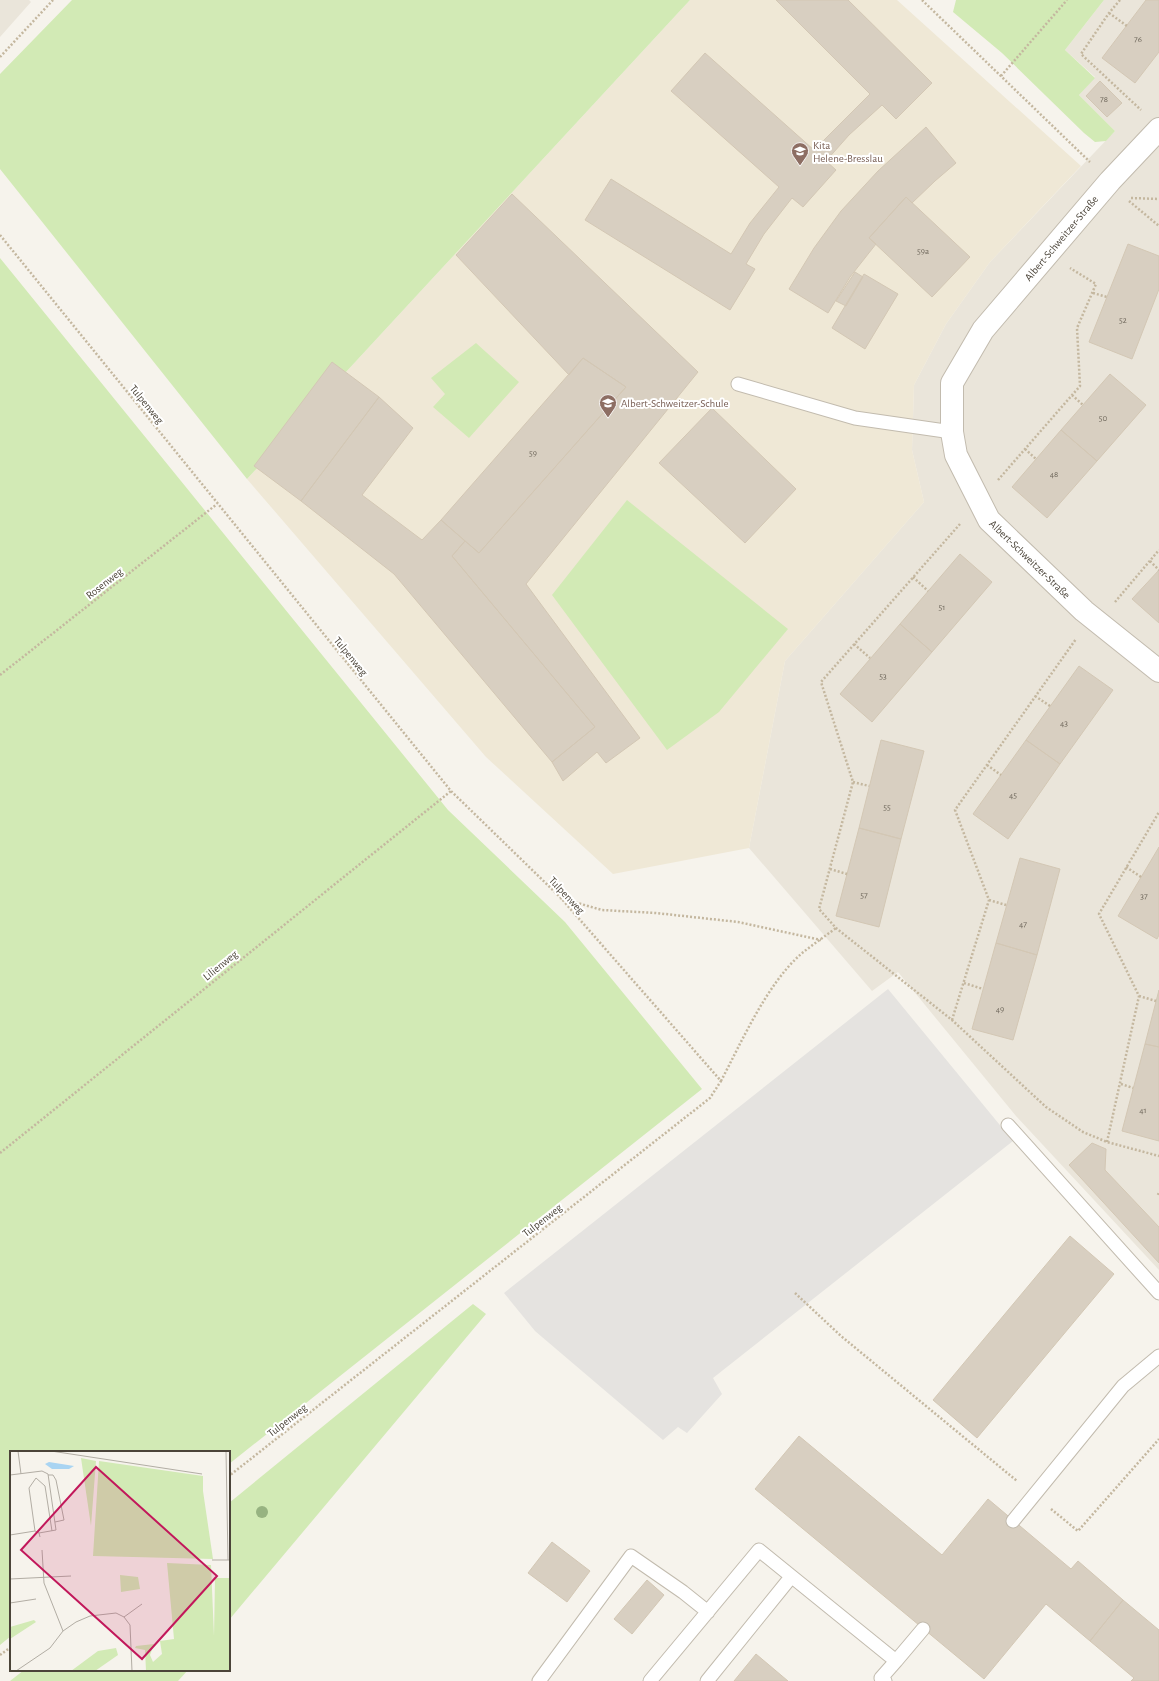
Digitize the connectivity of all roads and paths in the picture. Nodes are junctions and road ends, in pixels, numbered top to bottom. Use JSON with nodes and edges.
{"nodes":[{"id":1,"x":52,"y":0,"type":"edge"},
{"id":2,"x":922,"y":0,"type":"edge"},
{"id":3,"x":1067,"y":0,"type":"edge"},
{"id":4,"x":1120,"y":0,"type":"edge"},
{"id":5,"x":1109,"y":13,"type":"junction"},
{"id":6,"x":1127,"y":26,"type":"dead end"},
{"id":7,"x":0,"y":57,"type":"edge"},
{"id":8,"x":1001,"y":76,"type":"junction"},
{"id":9,"x":1153,"y":122,"type":"edge"},
{"id":10,"x":1091,"y":162,"type":"dead end"},
{"id":11,"x":1159,"y":199,"type":"edge"},
{"id":12,"x":1159,"y":226,"type":"edge"},
{"id":13,"x":0,"y":235,"type":"edge"},
{"id":14,"x":1067,"y":266,"type":"dead end"},
{"id":15,"x":1093,"y":293,"type":"junction"},
{"id":16,"x":1107,"y":297,"type":"dead end"},
{"id":17,"x":738,"y":384,"type":"dead end"},
{"id":18,"x":1072,"y":395,"type":"junction"},
{"id":19,"x":1083,"y":405,"type":"dead end"},
{"id":20,"x":952,"y":432,"type":"junction"},
{"id":21,"x":1025,"y":449,"type":"junction"},
{"id":22,"x":1036,"y":459,"type":"dead end"},
{"id":23,"x":995,"y":484,"type":"dead end"},
{"id":24,"x":218,"y":504,"type":"junction"},
{"id":25,"x":960,"y":524,"type":"dead end"},
{"id":26,"x":1159,"y":550,"type":"edge"},
{"id":27,"x":1150,"y":561,"type":"junction"},
{"id":28,"x":1159,"y":570,"type":"edge"},
{"id":29,"x":913,"y":578,"type":"junction"},
{"id":30,"x":928,"y":591,"type":"dead end"},
{"id":31,"x":1110,"y":607,"type":"dead end"},
{"id":32,"x":1076,"y":639,"type":"dead end"},
{"id":33,"x":854,"y":644,"type":"junction"},
{"id":34,"x":870,"y":658,"type":"dead end"},
{"id":35,"x":1159,"y":671,"type":"edge"},
{"id":36,"x":0,"y":675,"type":"edge"},
{"id":37,"x":1035,"y":696,"type":"junction"},
{"id":38,"x":1050,"y":706,"type":"dead end"},
{"id":39,"x":987,"y":765,"type":"junction"},
{"id":40,"x":1001,"y":775,"type":"dead end"},
{"id":41,"x":852,"y":782,"type":"junction"},
{"id":42,"x":869,"y":786,"type":"dead end"},
{"id":43,"x":451,"y":790,"type":"junction"},
{"id":44,"x":1159,"y":812,"type":"edge"},
{"id":45,"x":1126,"y":867,"type":"junction"},
{"id":46,"x":829,"y":869,"type":"junction"},
{"id":47,"x":846,"y":874,"type":"dead end"},
{"id":48,"x":1141,"y":877,"type":"dead end"},
{"id":49,"x":560,"y":897,"type":"junction"},
{"id":50,"x":989,"y":900,"type":"junction"},
{"id":51,"x":1006,"y":905,"type":"dead end"},
{"id":52,"x":836,"y":928,"type":"junction"},
{"id":53,"x":821,"y":940,"type":"junction"},
{"id":54,"x":964,"y":983,"type":"junction"},
{"id":55,"x":983,"y":989,"type":"dead end"},
{"id":56,"x":1139,"y":996,"type":"junction"},
{"id":57,"x":1156,"y":1001,"type":"dead end"},
{"id":58,"x":952,"y":1020,"type":"junction"},
{"id":59,"x":721,"y":1081,"type":"junction"},
{"id":60,"x":1121,"y":1084,"type":"junction"},
{"id":61,"x":1133,"y":1088,"type":"dead end"},
{"id":62,"x":1008,"y":1125,"type":"dead end"},
{"id":63,"x":1107,"y":1142,"type":"junction"},
{"id":64,"x":0,"y":1153,"type":"edge"},
{"id":65,"x":1159,"y":1156,"type":"edge"},
{"id":66,"x":795,"y":1293,"type":"dead end"},
{"id":67,"x":1159,"y":1293,"type":"edge"},
{"id":68,"x":1159,"y":1356,"type":"edge"},
{"id":69,"x":1159,"y":1439,"type":"edge"},
{"id":70,"x":230,"y":1475,"type":"edge"},
{"id":71,"x":1034,"y":1495,"type":"junction"},
{"id":72,"x":1013,"y":1521,"type":"dead end"},
{"id":73,"x":792,"y":1577,"type":"junction"},
{"id":74,"x":708,"y":1612,"type":"junction"},
{"id":75,"x":923,"y":1629,"type":"dead end"},
{"id":76,"x":10,"y":1648,"type":"edge"},
{"id":77,"x":0,"y":1655,"type":"edge"},
{"id":78,"x":896,"y":1661,"type":"junction"},
{"id":79,"x":539,"y":1681,"type":"edge"},
{"id":80,"x":650,"y":1681,"type":"edge"},
{"id":81,"x":707,"y":1681,"type":"edge"},
{"id":82,"x":884,"y":1681,"type":"edge"}],
"edges":[{"from":1,"to":7,"type":"path"},
{"from":2,"to":8,"type":"path"},
{"from":3,"to":8,"type":"path"},
{"from":4,"to":5,"type":"path"},
{"from":5,"to":6,"type":"path"},
{"from":5,"to":9,"type":"path"},
{"from":8,"to":10,"type":"path"},
{"from":9,"to":20,"type":"street","name":"Albert-Schweitzer-Straße"},
{"from":11,"to":12,"type":"path"},
{"from":13,"to":24,"type":"path","name":"Tulpenweg"},
{"from":14,"to":15,"type":"path"},
{"from":15,"to":16,"type":"path"},
{"from":15,"to":18,"type":"path"},
{"from":17,"to":20,"type":"lane"},
{"from":18,"to":19,"type":"path"},
{"from":18,"to":21,"type":"path"},
{"from":20,"to":35,"type":"street","name":"Albert-Schweitzer-Straße"},
{"from":21,"to":22,"type":"path"},
{"from":21,"to":23,"type":"path"},
{"from":24,"to":36,"type":"path","name":"Rosenweg"},
{"from":24,"to":43,"type":"path","name":"Tulpenweg"},
{"from":25,"to":29,"type":"path"},
{"from":26,"to":27,"type":"path"},
{"from":27,"to":28,"type":"path"},
{"from":27,"to":31,"type":"path"},
{"from":29,"to":30,"type":"path"},
{"from":29,"to":33,"type":"path"},
{"from":32,"to":37,"type":"path"},
{"from":33,"to":34,"type":"path"},
{"from":33,"to":41,"type":"path"},
{"from":37,"to":38,"type":"path"},
{"from":37,"to":39,"type":"path"},
{"from":39,"to":40,"type":"path"},
{"from":39,"to":50,"type":"path"},
{"from":41,"to":42,"type":"path"},
{"from":41,"to":46,"type":"path"},
{"from":43,"to":49,"type":"path","name":"Tulpenweg"},
{"from":43,"to":64,"type":"path","name":"Lilienweg"},
{"from":44,"to":45,"type":"path"},
{"from":45,"to":48,"type":"path"},
{"from":45,"to":56,"type":"path"},
{"from":46,"to":47,"type":"path"},
{"from":46,"to":52,"type":"path"},
{"from":49,"to":53,"type":"path"},
{"from":49,"to":59,"type":"path","name":"Tulpenweg"},
{"from":50,"to":51,"type":"path"},
{"from":50,"to":54,"type":"path"},
{"from":52,"to":53,"type":"path"},
{"from":52,"to":58,"type":"path"},
{"from":53,"to":59,"type":"path"},
{"from":54,"to":55,"type":"path"},
{"from":54,"to":58,"type":"path"},
{"from":56,"to":57,"type":"path"},
{"from":56,"to":60,"type":"path"},
{"from":58,"to":63,"type":"path"},
{"from":59,"to":70,"type":"path","name":"Tulpenweg"},
{"from":60,"to":61,"type":"path"},
{"from":60,"to":63,"type":"path"},
{"from":62,"to":67,"type":"lane"},
{"from":63,"to":65,"type":"path"},
{"from":66,"to":71,"type":"path"},
{"from":68,"to":71,"type":"lane"},
{"from":69,"to":71,"type":"path"},
{"from":71,"to":72,"type":"lane"},
{"from":73,"to":74,"type":"lane"},
{"from":73,"to":78,"type":"lane"},
{"from":73,"to":81,"type":"lane"},
{"from":74,"to":79,"type":"lane"},
{"from":74,"to":80,"type":"lane"},
{"from":75,"to":78,"type":"lane"},
{"from":76,"to":77,"type":"path"},
{"from":78,"to":82,"type":"lane"}]}
